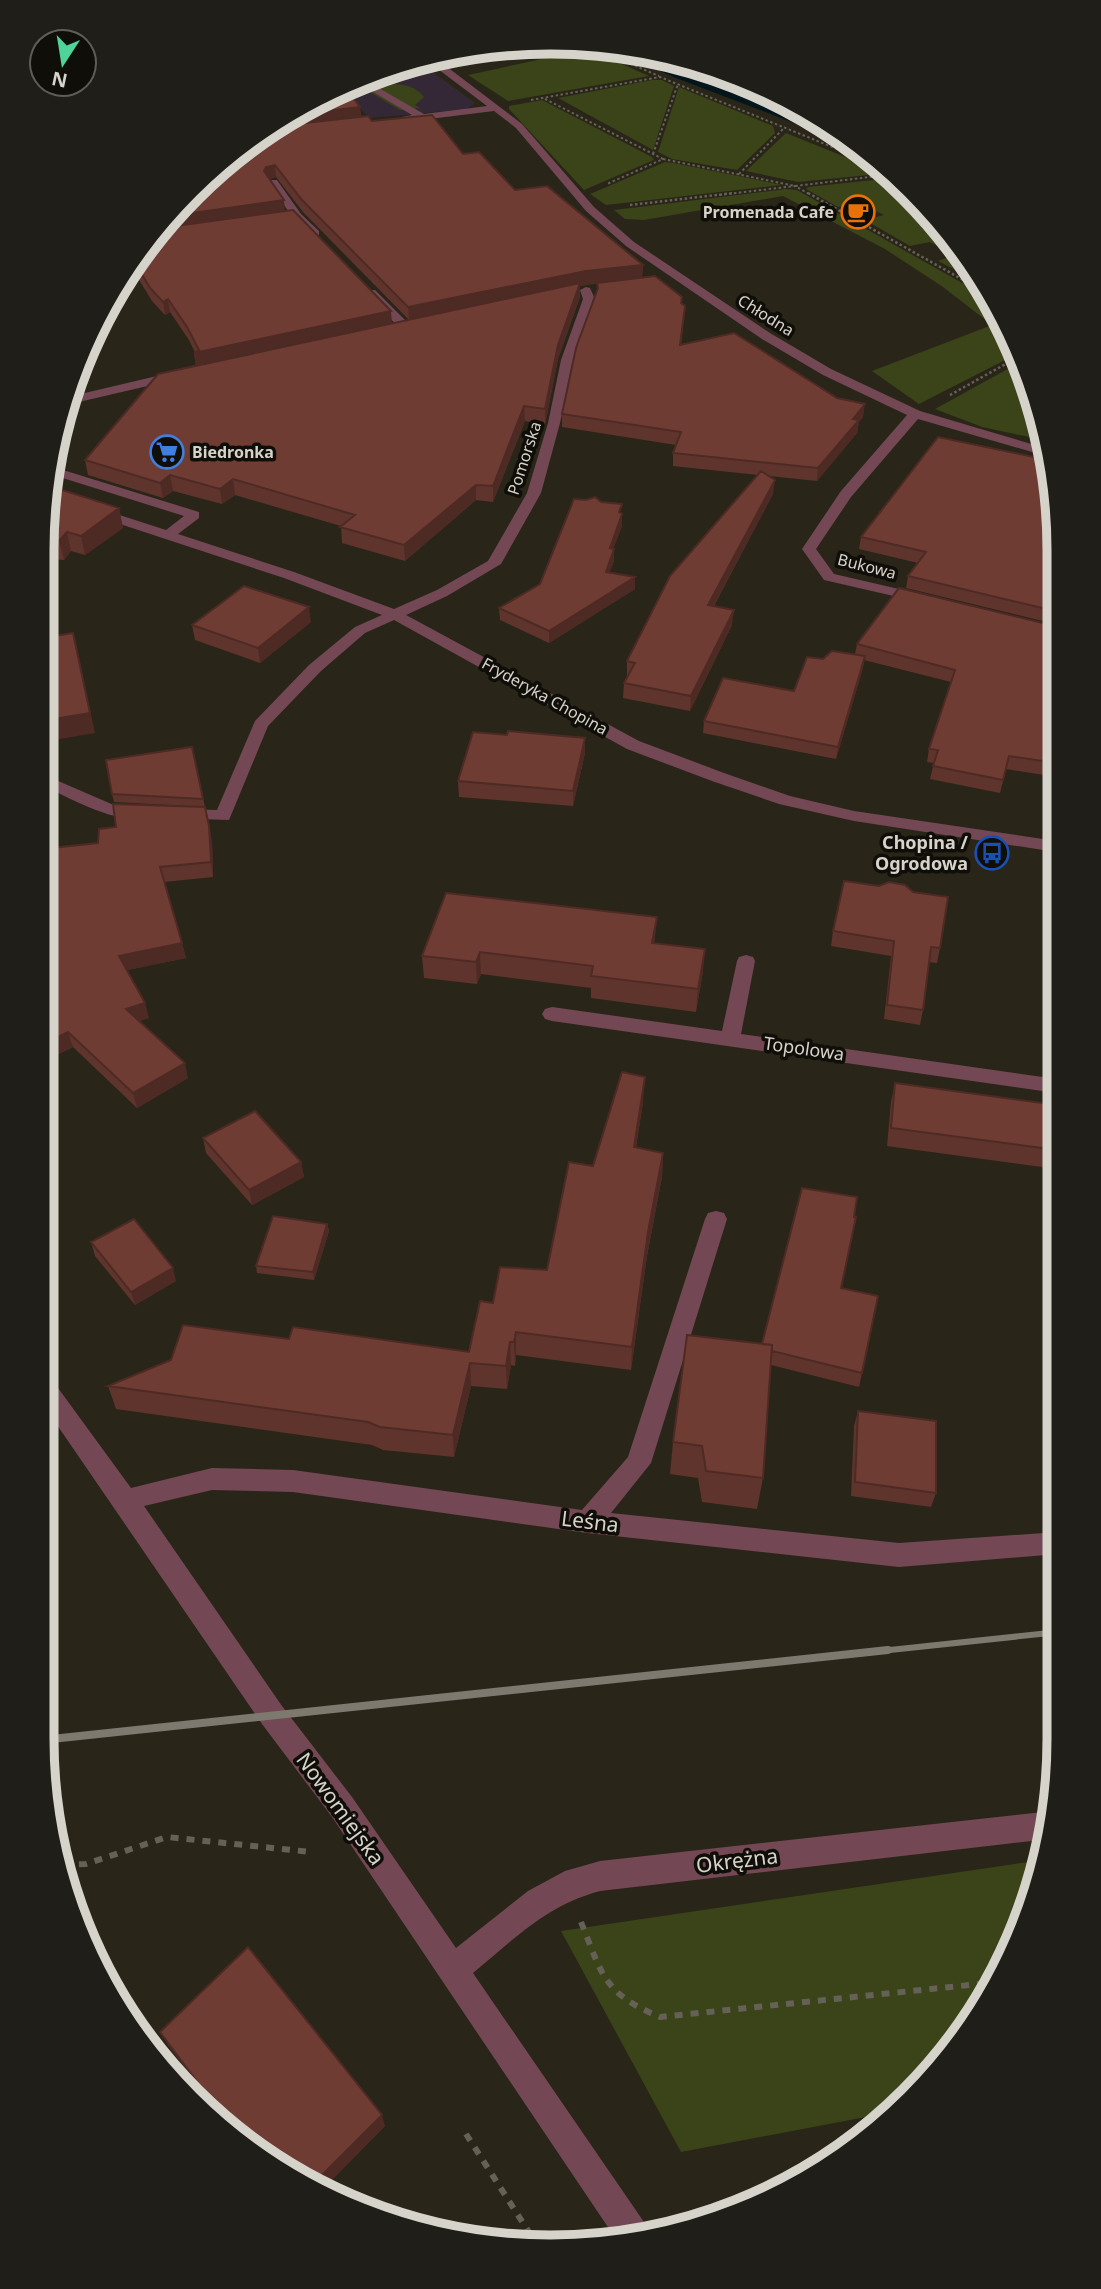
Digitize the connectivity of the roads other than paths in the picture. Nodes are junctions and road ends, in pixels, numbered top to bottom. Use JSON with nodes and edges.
{"nodes":[{"id":1,"x":441,"y":67,"type":"edge"},
{"id":2,"x":372,"y":88,"type":"edge"},
{"id":3,"x":497,"y":108,"type":"junction"},
{"id":4,"x":422,"y":117,"type":"junction"},
{"id":5,"x":397,"y":120,"type":"edge"},
{"id":6,"x":273,"y":182,"type":"edge"},
{"id":7,"x":298,"y":216,"type":"junction"},
{"id":8,"x":284,"y":218,"type":"edge"},
{"id":9,"x":326,"y":245,"type":"edge"},
{"id":10,"x":678,"y":279,"type":"junction"},
{"id":11,"x":657,"y":283,"type":"edge"},
{"id":12,"x":363,"y":284,"type":"edge"},
{"id":13,"x":586,"y":290,"type":"edge"},
{"id":14,"x":420,"y":325,"type":"edge"},
{"id":15,"x":406,"y":328,"type":"junction"},
{"id":16,"x":393,"y":331,"type":"edge"},
{"id":17,"x":195,"y":371,"type":"edge"},
{"id":18,"x":79,"y":399,"type":"edge"},
{"id":19,"x":915,"y":414,"type":"junction"},
{"id":20,"x":1036,"y":449,"type":"edge"},
{"id":21,"x":60,"y":473,"type":"edge"},
{"id":22,"x":57,"y":499,"type":"edge"},
{"id":23,"x":167,"y":536,"type":"junction"},
{"id":24,"x":939,"y":603,"type":"edge"},
{"id":25,"x":394,"y":614,"type":"junction"},
{"id":26,"x":54,"y":784,"type":"edge"},
{"id":27,"x":1047,"y":846,"type":"edge"},
{"id":28,"x":746,"y":961,"type":"dead end"},
{"id":29,"x":552,"y":1014,"type":"dead end"},
{"id":30,"x":730,"y":1038,"type":"junction"},
{"id":31,"x":1047,"y":1085,"type":"edge"},
{"id":32,"x":716,"y":1219,"type":"dead end"},
{"id":33,"x":54,"y":1401,"type":"edge"},
{"id":34,"x":125,"y":1500,"type":"junction"},
{"id":35,"x":587,"y":1522,"type":"junction"},
{"id":36,"x":1047,"y":1544,"type":"edge"},
{"id":37,"x":1039,"y":1826,"type":"edge"},
{"id":38,"x":452,"y":1970,"type":"junction"},
{"id":39,"x":628,"y":2229,"type":"edge"}],
"edges":[{"from":1,"to":3,"type":"street"},
{"from":2,"to":4,"type":"street"},
{"from":3,"to":4,"type":"street"},
{"from":3,"to":10,"type":"street","name":"Chłodna"},
{"from":4,"to":5,"type":"street"},
{"from":6,"to":7,"type":"street"},
{"from":7,"to":8,"type":"street"},
{"from":7,"to":9,"type":"street"},
{"from":10,"to":11,"type":"street"},
{"from":10,"to":19,"type":"street","name":"Chłodna"},
{"from":12,"to":15,"type":"street"},
{"from":13,"to":25,"type":"street","name":"Pomorska"},
{"from":14,"to":15,"type":"street"},
{"from":15,"to":16,"type":"street"},
{"from":17,"to":18,"type":"street"},
{"from":19,"to":20,"type":"street","name":"Chłodna"},
{"from":19,"to":24,"type":"street","name":"Bukowa"},
{"from":21,"to":23,"type":"street"},
{"from":22,"to":23,"type":"street","name":"Fryderyka Chopina"},
{"from":23,"to":25,"type":"street","name":"Fryderyka Chopina"},
{"from":25,"to":26,"type":"street","name":"Pomorska"},
{"from":25,"to":27,"type":"street","name":"Fryderyka Chopina"},
{"from":28,"to":30,"type":"street"},
{"from":29,"to":30,"type":"street","name":"Topolowa"},
{"from":30,"to":31,"type":"street","name":"Topolowa"},
{"from":32,"to":35,"type":"street"},
{"from":33,"to":34,"type":"street","name":"Nowomiejska"},
{"from":34,"to":35,"type":"street","name":"Leśna"},
{"from":34,"to":38,"type":"street","name":"Nowomiejska"},
{"from":35,"to":36,"type":"street","name":"Leśna"},
{"from":37,"to":38,"type":"street","name":"Okrężna"},
{"from":38,"to":39,"type":"street","name":"Nowomiejska"}]}
